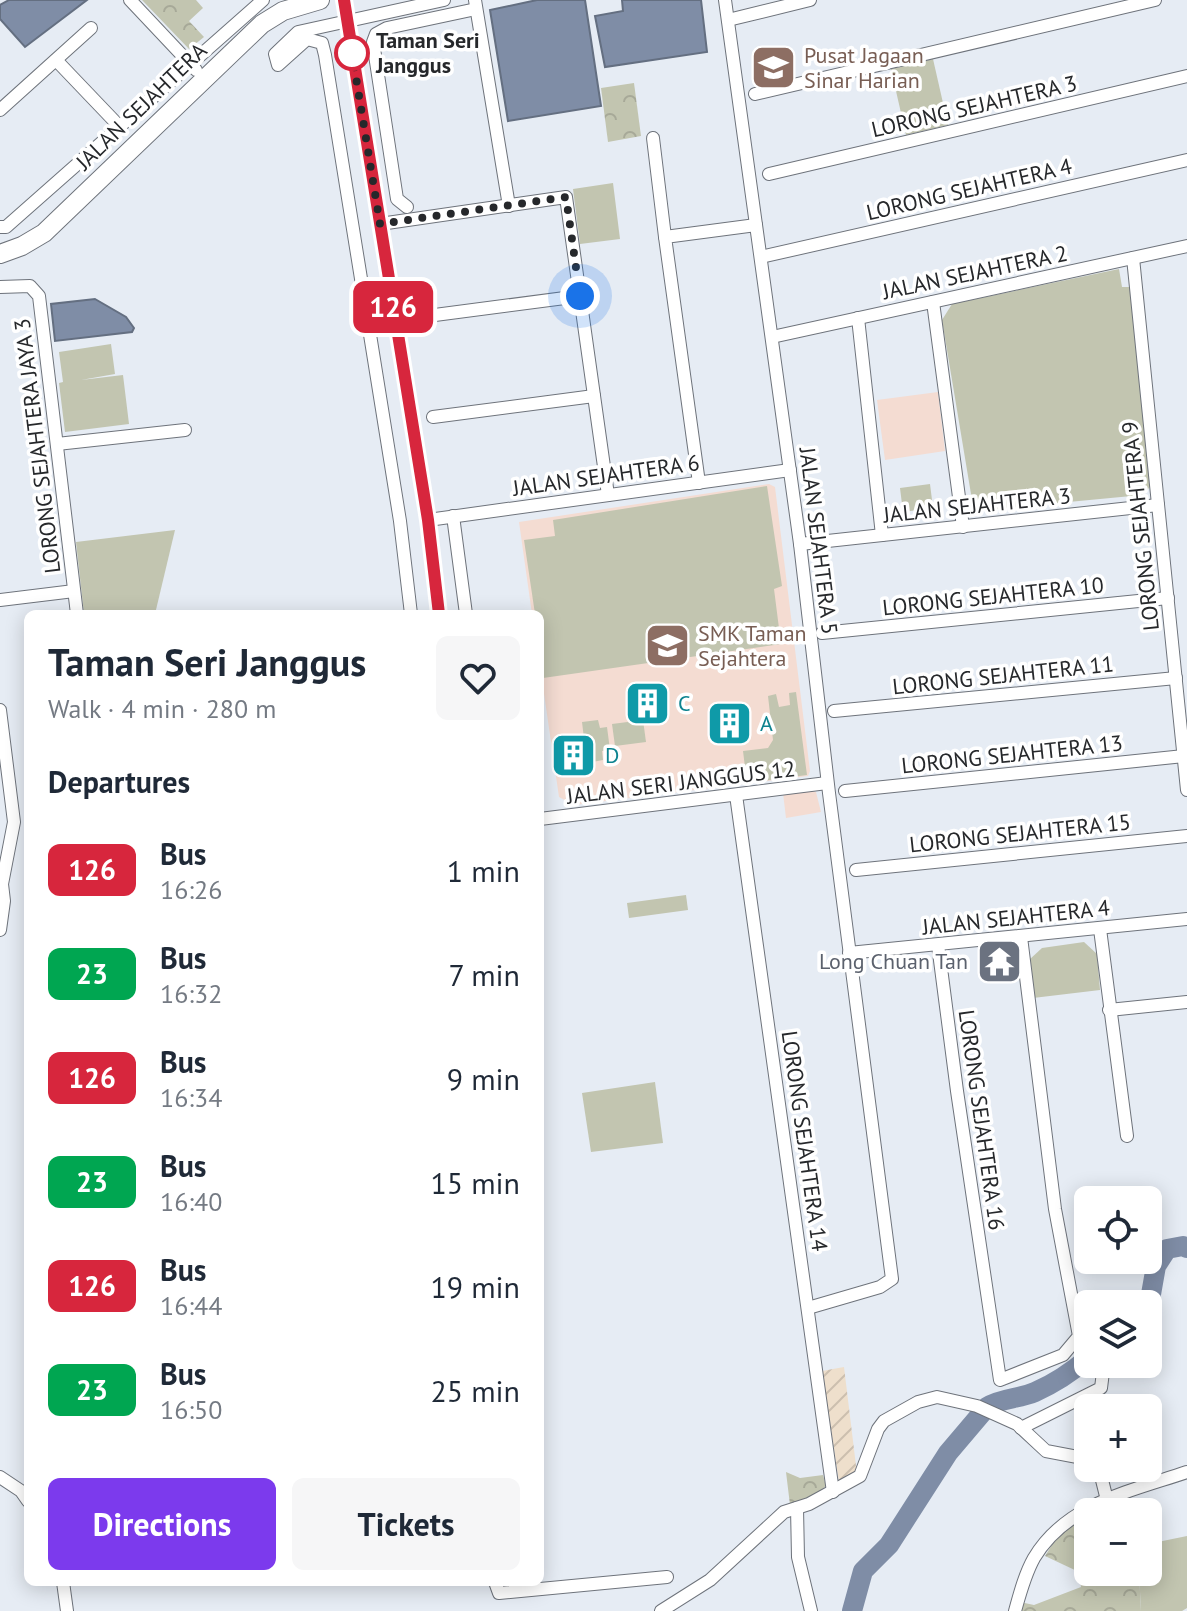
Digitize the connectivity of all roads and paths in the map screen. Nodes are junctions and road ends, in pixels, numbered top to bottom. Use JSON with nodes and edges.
{"nodes":[{"id":1,"x":130,"y":0,"type":"edge"},
{"id":2,"x":263,"y":0,"type":"edge"},
{"id":3,"x":320,"y":0,"type":"edge"},
{"id":4,"x":344,"y":0,"type":"edge"},
{"id":5,"x":444,"y":0,"type":"edge"},
{"id":6,"x":725,"y":0,"type":"edge"},
{"id":7,"x":810,"y":0,"type":"edge"},
{"id":8,"x":1155,"y":0,"type":"edge"},
{"id":9,"x":476,"y":5,"type":"edge"},
{"id":10,"x":728,"y":20,"type":"junction"},
{"id":11,"x":347,"y":21,"type":"junction"},
{"id":12,"x":91,"y":28,"type":"dead end"},
{"id":13,"x":56,"y":60,"type":"junction"},
{"id":14,"x":191,"y":64,"type":"junction"},
{"id":15,"x":1187,"y":76,"type":"edge"},
{"id":16,"x":204,"y":78,"type":"junction"},
{"id":17,"x":755,"y":94,"type":"dead end"},
{"id":18,"x":0,"y":110,"type":"edge"},
{"id":19,"x":384,"y":119,"type":"junction"},
{"id":20,"x":363,"y":123,"type":"junction"},
{"id":21,"x":120,"y":127,"type":"junction"},
{"id":22,"x":653,"y":138,"type":"dead end"},
{"id":23,"x":1187,"y":160,"type":"edge"},
{"id":24,"x":769,"y":174,"type":"dead end"},
{"id":25,"x":509,"y":206,"type":"junction"},
{"id":26,"x":407,"y":207,"type":"dead end"},
{"id":27,"x":380,"y":224,"type":"junction"},
{"id":28,"x":756,"y":225,"type":"junction"},
{"id":29,"x":0,"y":227,"type":"edge"},
{"id":30,"x":665,"y":237,"type":"junction"},
{"id":31,"x":1187,"y":246,"type":"edge"},
{"id":32,"x":0,"y":254,"type":"edge"},
{"id":33,"x":761,"y":257,"type":"junction"},
{"id":34,"x":1133,"y":258,"type":"junction"},
{"id":35,"x":0,"y":287,"type":"edge"},
{"id":36,"x":580,"y":296,"type":"junction"},
{"id":37,"x":933,"y":302,"type":"junction"},
{"id":38,"x":412,"y":318,"type":"dead end"},
{"id":39,"x":858,"y":318,"type":"junction"},
{"id":40,"x":772,"y":337,"type":"junction"},
{"id":41,"x":402,"y":361,"type":"junction"},
{"id":42,"x":376,"y":365,"type":"junction"},
{"id":43,"x":594,"y":396,"type":"junction"},
{"id":44,"x":433,"y":417,"type":"dead end"},
{"id":45,"x":185,"y":430,"type":"dead end"},
{"id":46,"x":57,"y":444,"type":"junction"},
{"id":47,"x":790,"y":470,"type":"junction"},
{"id":48,"x":699,"y":483,"type":"junction"},
{"id":49,"x":608,"y":495,"type":"junction"},
{"id":50,"x":1158,"y":505,"type":"junction"},
{"id":51,"x":453,"y":516,"type":"junction"},
{"id":52,"x":428,"y":520,"type":"junction"},
{"id":53,"x":963,"y":527,"type":"junction"},
{"id":54,"x":882,"y":535,"type":"junction"},
{"id":55,"x":800,"y":544,"type":"junction"},
{"id":56,"x":74,"y":591,"type":"junction"},
{"id":57,"x":1168,"y":598,"type":"junction"},
{"id":58,"x":0,"y":600,"type":"edge"},
{"id":59,"x":76,"y":610,"type":"edge"},
{"id":60,"x":411,"y":610,"type":"edge"},
{"id":61,"x":439,"y":610,"type":"edge"},
{"id":62,"x":465,"y":610,"type":"edge"},
{"id":63,"x":822,"y":633,"type":"dead end"},
{"id":64,"x":1176,"y":678,"type":"junction"},
{"id":65,"x":0,"y":710,"type":"edge"},
{"id":66,"x":834,"y":711,"type":"dead end"},
{"id":67,"x":1184,"y":756,"type":"junction"},
{"id":68,"x":827,"y":783,"type":"junction"},
{"id":69,"x":1187,"y":790,"type":"edge"},
{"id":70,"x":845,"y":791,"type":"dead end"},
{"id":71,"x":736,"y":795,"type":"junction"},
{"id":72,"x":544,"y":819,"type":"edge"},
{"id":73,"x":1187,"y":836,"type":"edge"},
{"id":74,"x":856,"y":870,"type":"dead end"},
{"id":75,"x":1,"y":884,"type":"edge"},
{"id":76,"x":1187,"y":919,"type":"edge"},
{"id":77,"x":1100,"y":929,"type":"junction"},
{"id":78,"x":0,"y":930,"type":"edge"},
{"id":79,"x":1021,"y":937,"type":"junction"},
{"id":80,"x":938,"y":945,"type":"junction"},
{"id":81,"x":849,"y":953,"type":"junction"},
{"id":82,"x":1187,"y":1002,"type":"edge"},
{"id":83,"x":1109,"y":1010,"type":"junction"},
{"id":84,"x":1127,"y":1136,"type":"dead end"},
{"id":85,"x":1074,"y":1306,"type":"edge"},
{"id":86,"x":808,"y":1308,"type":"junction"},
{"id":87,"x":1074,"y":1343,"type":"edge"},
{"id":88,"x":1101,"y":1378,"type":"edge"},
{"id":89,"x":1021,"y":1428,"type":"junction"},
{"id":90,"x":1074,"y":1456,"type":"edge"},
{"id":91,"x":1187,"y":1472,"type":"edge"},
{"id":92,"x":0,"y":1477,"type":"edge"},
{"id":93,"x":833,"y":1492,"type":"junction"},
{"id":94,"x":24,"y":1495,"type":"edge"},
{"id":95,"x":1113,"y":1498,"type":"edge"},
{"id":96,"x":797,"y":1508,"type":"junction"},
{"id":97,"x":1074,"y":1517,"type":"edge"},
{"id":98,"x":667,"y":1577,"type":"dead end"},
{"id":99,"x":64,"y":1586,"type":"edge"},
{"id":100,"x":496,"y":1586,"type":"edge"},
{"id":101,"x":67,"y":1611,"type":"edge"},
{"id":102,"x":661,"y":1611,"type":"edge"},
{"id":103,"x":811,"y":1611,"type":"edge"},
{"id":104,"x":1015,"y":1611,"type":"edge"}],
"edges":[{"from":1,"to":14,"type":"street"},
{"from":2,"to":14,"type":"street"},
{"from":3,"to":16,"type":"main road","name":"JALAN SEJAHTERA"},
{"from":4,"to":11,"type":"street"},
{"from":5,"to":11,"type":"street"},
{"from":6,"to":10,"type":"street","name":"JALAN SEJAHTERA 5"},
{"from":7,"to":10,"type":"street"},
{"from":8,"to":17,"type":"street"},
{"from":9,"to":19,"type":"street"},
{"from":9,"to":25,"type":"street"},
{"from":10,"to":28,"type":"street","name":"JALAN SEJAHTERA 5"},
{"from":11,"to":20,"type":"street"},
{"from":11,"to":42,"type":"street"},
{"from":12,"to":13,"type":"street"},
{"from":13,"to":18,"type":"street"},
{"from":13,"to":21,"type":"street"},
{"from":14,"to":16,"type":"street"},
{"from":14,"to":21,"type":"street"},
{"from":15,"to":24,"type":"street","name":"LORONG SEJAHTERA 3"},
{"from":16,"to":32,"type":"main road","name":"JALAN SEJAHTERA"},
{"from":19,"to":20,"type":"street"},
{"from":19,"to":26,"type":"street"},
{"from":20,"to":27,"type":"street"},
{"from":21,"to":29,"type":"street"},
{"from":22,"to":30,"type":"street"},
{"from":23,"to":33,"type":"street","name":"LORONG SEJAHTERA 4"},
{"from":25,"to":27,"type":"street"},
{"from":25,"to":36,"type":"street"},
{"from":27,"to":41,"type":"street"},
{"from":28,"to":30,"type":"street"},
{"from":28,"to":33,"type":"street","name":"JALAN SEJAHTERA 5"},
{"from":30,"to":48,"type":"street"},
{"from":31,"to":34,"type":"street","name":"JALAN SEJAHTERA 2"},
{"from":33,"to":40,"type":"street","name":"JALAN SEJAHTERA 5"},
{"from":34,"to":37,"type":"street","name":"JALAN SEJAHTERA 2"},
{"from":34,"to":50,"type":"street","name":"LORONG SEJAHTERA 9"},
{"from":35,"to":46,"type":"street","name":"LORONG SEJAHTERA JAYA 3"},
{"from":36,"to":38,"type":"street"},
{"from":36,"to":43,"type":"street"},
{"from":37,"to":39,"type":"street","name":"JALAN SEJAHTERA 2"},
{"from":37,"to":53,"type":"street"},
{"from":39,"to":40,"type":"street","name":"JALAN SEJAHTERA 2"},
{"from":39,"to":54,"type":"street"},
{"from":40,"to":47,"type":"street","name":"JALAN SEJAHTERA 5"},
{"from":41,"to":42,"type":"street"},
{"from":41,"to":52,"type":"street"},
{"from":42,"to":60,"type":"street"},
{"from":43,"to":44,"type":"street"},
{"from":43,"to":49,"type":"street"},
{"from":45,"to":46,"type":"street"},
{"from":46,"to":56,"type":"street","name":"LORONG SEJAHTERA JAYA 3"},
{"from":47,"to":48,"type":"street","name":"JALAN SEJAHTERA 6"},
{"from":47,"to":55,"type":"street","name":"JALAN SEJAHTERA 5"},
{"from":48,"to":49,"type":"street","name":"JALAN SEJAHTERA 6"},
{"from":49,"to":51,"type":"street","name":"JALAN SEJAHTERA 6"},
{"from":50,"to":53,"type":"street","name":"JALAN SEJAHTERA 3"},
{"from":50,"to":57,"type":"street","name":"LORONG SEJAHTERA 9"},
{"from":51,"to":52,"type":"street","name":"JALAN SEJAHTERA 6"},
{"from":51,"to":62,"type":"street"},
{"from":52,"to":61,"type":"street"},
{"from":53,"to":54,"type":"street","name":"JALAN SEJAHTERA 3"},
{"from":54,"to":55,"type":"street","name":"JALAN SEJAHTERA 3"},
{"from":55,"to":68,"type":"street","name":"JALAN SEJAHTERA 5"},
{"from":56,"to":58,"type":"street"},
{"from":56,"to":59,"type":"street","name":"LORONG SEJAHTERA JAYA 3"},
{"from":57,"to":63,"type":"street","name":"LORONG SEJAHTERA 10"},
{"from":57,"to":64,"type":"street","name":"LORONG SEJAHTERA 9"},
{"from":64,"to":66,"type":"street","name":"LORONG SEJAHTERA 11"},
{"from":64,"to":67,"type":"street","name":"LORONG SEJAHTERA 9"},
{"from":65,"to":75,"type":"street"},
{"from":67,"to":69,"type":"street","name":"LORONG SEJAHTERA 9"},
{"from":67,"to":70,"type":"street","name":"LORONG SEJAHTERA 13"},
{"from":68,"to":71,"type":"street","name":"JALAN SERI JANGGUS 12"},
{"from":68,"to":81,"type":"street","name":"JALAN SEJAHTERA 5"},
{"from":71,"to":72,"type":"street","name":"JALAN SERI JANGGUS 12"},
{"from":71,"to":86,"type":"street","name":"LORONG SEJAHTERA 14"},
{"from":73,"to":74,"type":"street","name":"LORONG SEJAHTERA 15"},
{"from":75,"to":78,"type":"street"},
{"from":76,"to":77,"type":"street","name":"JALAN SEJAHTERA 4"},
{"from":77,"to":79,"type":"street","name":"JALAN SEJAHTERA 4"},
{"from":77,"to":83,"type":"street"},
{"from":79,"to":80,"type":"street","name":"JALAN SEJAHTERA 4"},
{"from":79,"to":85,"type":"street"},
{"from":80,"to":81,"type":"street","name":"JALAN SEJAHTERA 4"},
{"from":80,"to":87,"type":"street","name":"LORONG SEJAHTERA 16"},
{"from":81,"to":86,"type":"street","name":"JALAN SEJAHTERA 5"},
{"from":82,"to":83,"type":"street"},
{"from":83,"to":84,"type":"street"},
{"from":86,"to":93,"type":"street","name":"LORONG SEJAHTERA 14"},
{"from":88,"to":89,"type":"street"},
{"from":89,"to":90,"type":"street"},
{"from":89,"to":93,"type":"street"},
{"from":91,"to":95,"type":"street"},
{"from":92,"to":94,"type":"street"},
{"from":93,"to":96,"type":"street"},
{"from":96,"to":102,"type":"street"},
{"from":96,"to":103,"type":"street"},
{"from":97,"to":104,"type":"street"},
{"from":98,"to":100,"type":"street"},
{"from":99,"to":101,"type":"street"}]}
